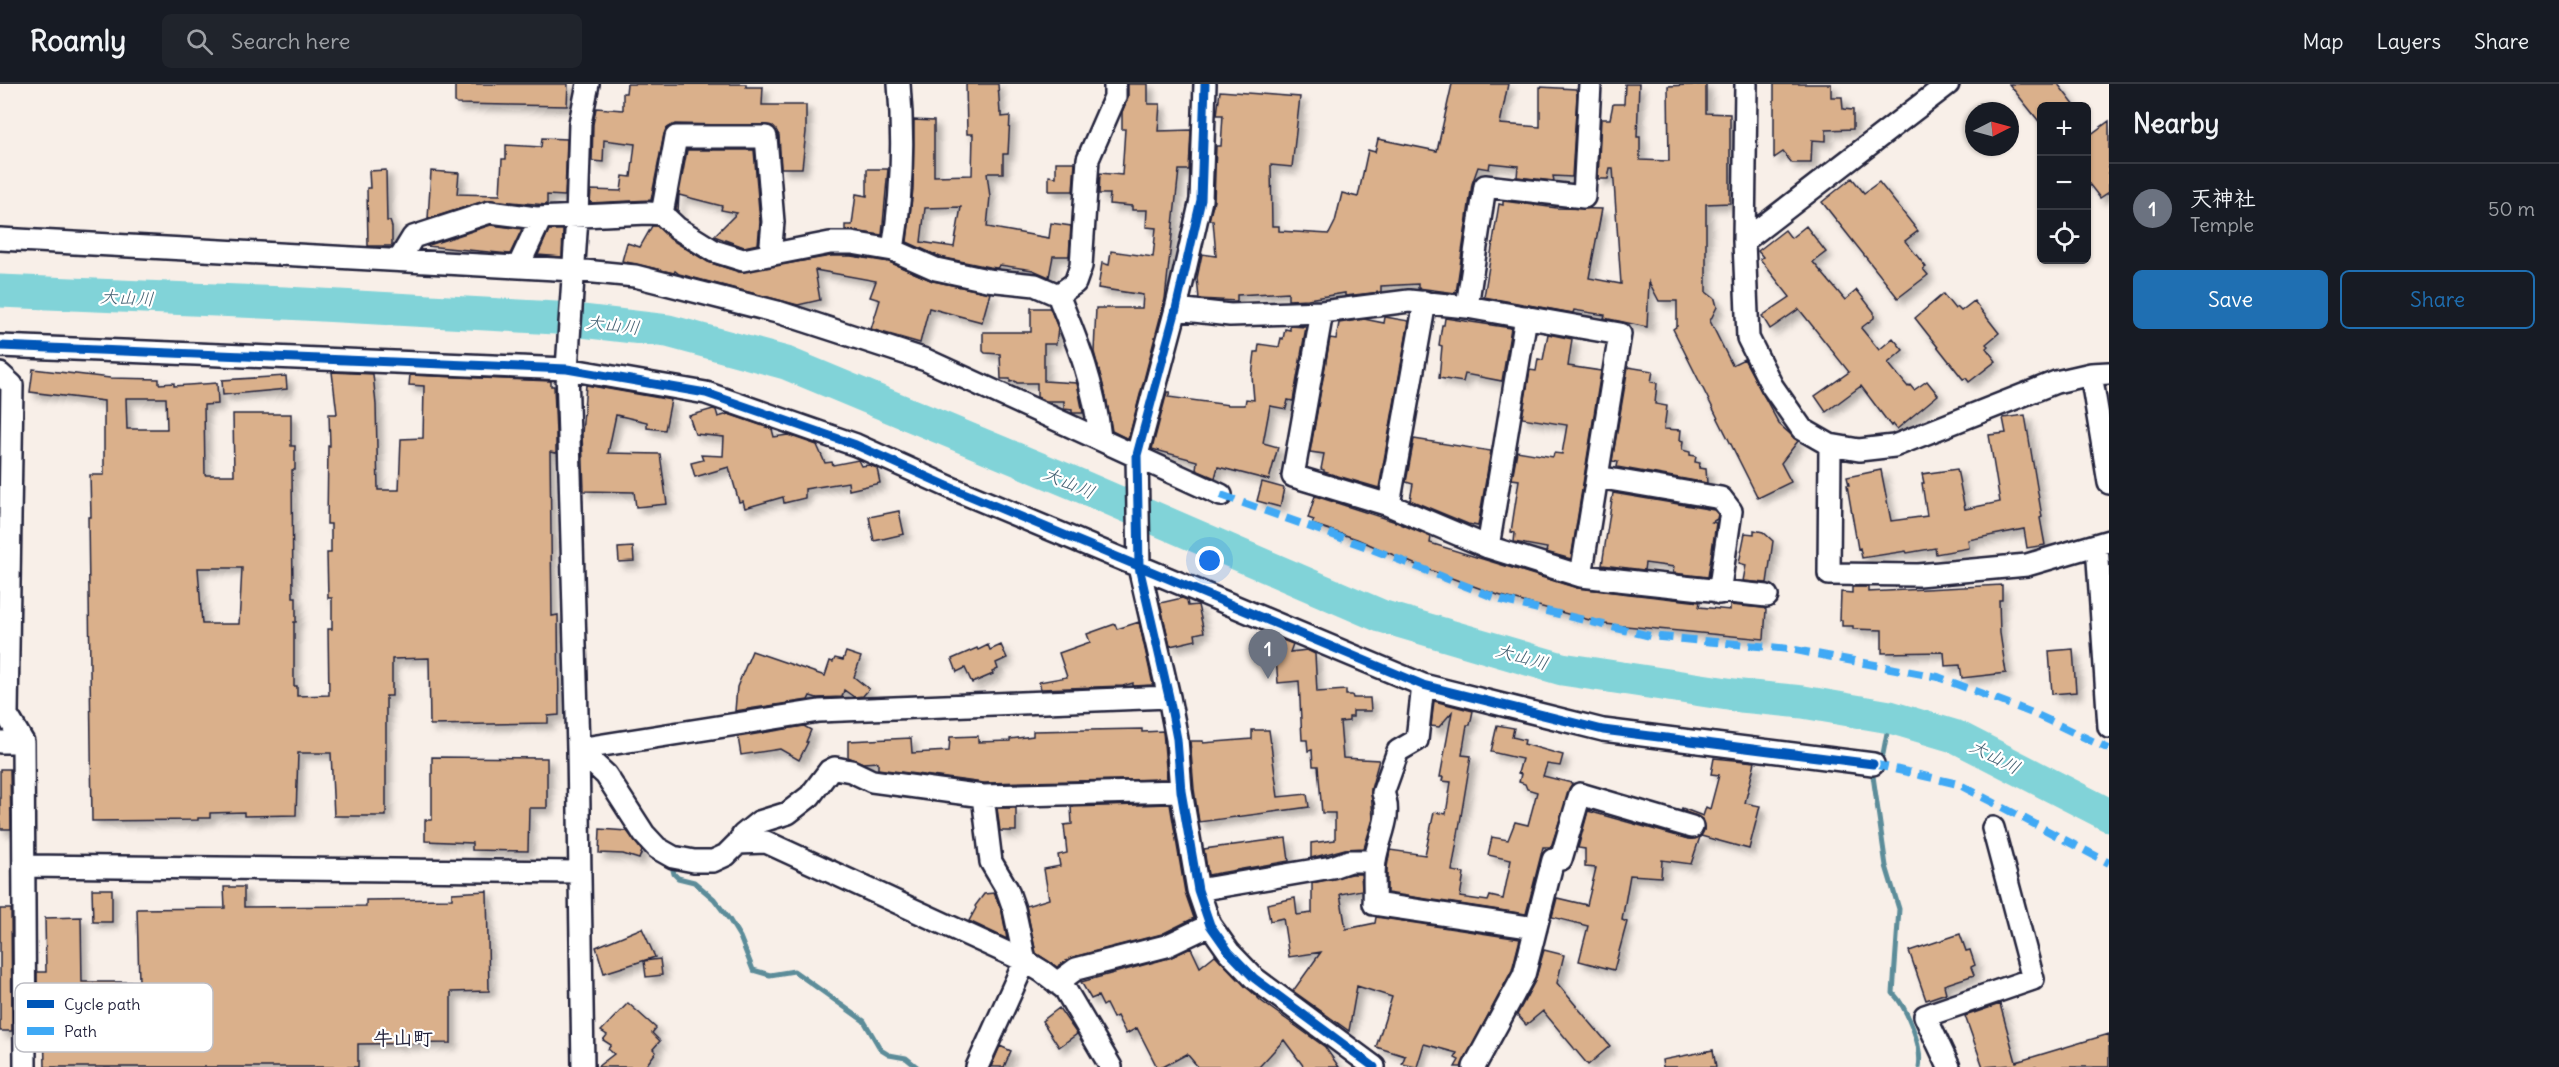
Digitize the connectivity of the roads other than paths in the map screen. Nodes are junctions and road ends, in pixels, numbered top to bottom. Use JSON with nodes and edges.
{"nodes":[{"id":1,"x":588,"y":84,"type":"edge"},
{"id":2,"x":899,"y":84,"type":"edge"},
{"id":3,"x":1115,"y":84,"type":"edge"},
{"id":4,"x":1205,"y":84,"type":"edge"},
{"id":5,"x":1590,"y":84,"type":"edge"},
{"id":6,"x":1746,"y":84,"type":"edge"},
{"id":7,"x":1948,"y":84,"type":"edge"},
{"id":8,"x":662,"y":214,"type":"junction"},
{"id":9,"x":577,"y":217,"type":"junction"},
{"id":10,"x":541,"y":218,"type":"junction"},
{"id":11,"x":0,"y":239,"type":"edge"},
{"id":12,"x":1744,"y":241,"type":"junction"},
{"id":13,"x":892,"y":250,"type":"junction"},
{"id":14,"x":770,"y":255,"type":"junction"},
{"id":15,"x":399,"y":260,"type":"junction"},
{"id":16,"x":518,"y":267,"type":"junction"},
{"id":17,"x":574,"y":274,"type":"junction"},
{"id":18,"x":1058,"y":295,"type":"junction"},
{"id":19,"x":1425,"y":302,"type":"junction"},
{"id":20,"x":1467,"y":307,"type":"junction"},
{"id":21,"x":1176,"y":309,"type":"junction"},
{"id":22,"x":1322,"y":312,"type":"junction"},
{"id":23,"x":1526,"y":317,"type":"junction"},
{"id":24,"x":0,"y":346,"type":"edge"},
{"id":25,"x":568,"y":361,"type":"junction"},
{"id":26,"x":2100,"y":373,"type":"edge"},
{"id":27,"x":0,"y":374,"type":"edge"},
{"id":28,"x":1100,"y":438,"type":"junction"},
{"id":29,"x":1830,"y":445,"type":"junction"},
{"id":30,"x":1137,"y":456,"type":"junction"},
{"id":31,"x":1597,"y":477,"type":"junction"},
{"id":32,"x":2109,"y":483,"type":"edge"},
{"id":33,"x":1221,"y":495,"type":"dead end"},
{"id":34,"x":1389,"y":505,"type":"junction"},
{"id":35,"x":2103,"y":543,"type":"edge"},
{"id":36,"x":5,"y":544,"type":"edge"},
{"id":37,"x":1488,"y":547,"type":"junction"},
{"id":38,"x":1139,"y":566,"type":"junction"},
{"id":39,"x":1581,"y":576,"type":"junction"},
{"id":40,"x":1719,"y":593,"type":"junction"},
{"id":41,"x":1767,"y":596,"type":"dead end"},
{"id":42,"x":2107,"y":659,"type":"edge"},
{"id":43,"x":1423,"y":685,"type":"junction"},
{"id":44,"x":1169,"y":697,"type":"junction"},
{"id":45,"x":4,"y":715,"type":"edge"},
{"id":46,"x":2107,"y":735,"type":"edge"},
{"id":47,"x":0,"y":742,"type":"edge"},
{"id":48,"x":23,"y":742,"type":"junction"},
{"id":49,"x":578,"y":749,"type":"junction"},
{"id":50,"x":1873,"y":764,"type":"dead end"},
{"id":51,"x":1180,"y":791,"type":"junction"},
{"id":52,"x":983,"y":796,"type":"junction"},
{"id":53,"x":1692,"y":827,"type":"dead end"},
{"id":54,"x":1993,"y":828,"type":"dead end"},
{"id":55,"x":738,"y":843,"type":"junction"},
{"id":56,"x":1375,"y":861,"type":"junction"},
{"id":57,"x":24,"y":866,"type":"junction"},
{"id":58,"x":580,"y":872,"type":"junction"},
{"id":59,"x":1198,"y":890,"type":"junction"},
{"id":60,"x":1210,"y":925,"type":"junction"},
{"id":61,"x":1536,"y":928,"type":"junction"},
{"id":62,"x":1025,"y":961,"type":"junction"},
{"id":63,"x":25,"y":983,"type":"edge"},
{"id":64,"x":1057,"y":983,"type":"junction"},
{"id":65,"x":25,"y":1052,"type":"edge"},
{"id":66,"x":1361,"y":1063,"type":"edge"},
{"id":67,"x":25,"y":1067,"type":"edge"},
{"id":68,"x":583,"y":1067,"type":"edge"},
{"id":69,"x":977,"y":1067,"type":"edge"},
{"id":70,"x":1111,"y":1067,"type":"edge"},
{"id":71,"x":1474,"y":1067,"type":"edge"},
{"id":72,"x":1949,"y":1067,"type":"edge"}],
"edges":[{"from":1,"to":9,"type":"street"},
{"from":2,"to":13,"type":"street"},
{"from":3,"to":18,"type":"street"},
{"from":4,"to":21,"type":"street"},
{"from":5,"to":20,"type":"street"},
{"from":6,"to":12,"type":"street"},
{"from":7,"to":12,"type":"street"},
{"from":8,"to":9,"type":"street"},
{"from":8,"to":14,"type":"street"},
{"from":8,"to":14,"type":"street"},
{"from":9,"to":10,"type":"street"},
{"from":9,"to":17,"type":"street"},
{"from":10,"to":15,"type":"street"},
{"from":10,"to":16,"type":"street"},
{"from":11,"to":15,"type":"street"},
{"from":12,"to":29,"type":"street"},
{"from":13,"to":14,"type":"street"},
{"from":13,"to":18,"type":"street"},
{"from":15,"to":16,"type":"street"},
{"from":16,"to":17,"type":"street"},
{"from":17,"to":25,"type":"street"},
{"from":17,"to":28,"type":"street"},
{"from":18,"to":28,"type":"street"},
{"from":19,"to":20,"type":"street"},
{"from":19,"to":22,"type":"street"},
{"from":19,"to":34,"type":"street"},
{"from":20,"to":23,"type":"street"},
{"from":21,"to":22,"type":"street"},
{"from":21,"to":30,"type":"street"},
{"from":22,"to":34,"type":"street"},
{"from":23,"to":31,"type":"street"},
{"from":23,"to":37,"type":"street"},
{"from":24,"to":25,"type":"street"},
{"from":25,"to":38,"type":"street"},
{"from":25,"to":49,"type":"street"},
{"from":26,"to":29,"type":"street"},
{"from":26,"to":32,"type":"street"},
{"from":27,"to":36,"type":"street"},
{"from":28,"to":30,"type":"street"},
{"from":29,"to":35,"type":"street"},
{"from":30,"to":33,"type":"street"},
{"from":30,"to":38,"type":"street"},
{"from":31,"to":39,"type":"street"},
{"from":31,"to":40,"type":"street"},
{"from":34,"to":37,"type":"street"},
{"from":35,"to":42,"type":"street"},
{"from":36,"to":45,"type":"street"},
{"from":37,"to":39,"type":"street"},
{"from":38,"to":43,"type":"street"},
{"from":38,"to":44,"type":"street"},
{"from":39,"to":40,"type":"street"},
{"from":40,"to":41,"type":"street"},
{"from":42,"to":46,"type":"street"},
{"from":43,"to":50,"type":"street"},
{"from":43,"to":56,"type":"street"},
{"from":44,"to":49,"type":"street"},
{"from":44,"to":51,"type":"street"},
{"from":45,"to":48,"type":"street"},
{"from":47,"to":48,"type":"street"},
{"from":48,"to":57,"type":"street"},
{"from":49,"to":55,"type":"street"},
{"from":49,"to":58,"type":"street"},
{"from":51,"to":52,"type":"street"},
{"from":51,"to":59,"type":"street"},
{"from":52,"to":55,"type":"street"},
{"from":52,"to":62,"type":"street"},
{"from":53,"to":61,"type":"street"},
{"from":54,"to":72,"type":"street"},
{"from":55,"to":62,"type":"street"},
{"from":56,"to":59,"type":"street"},
{"from":56,"to":61,"type":"street"},
{"from":57,"to":58,"type":"street"},
{"from":57,"to":63,"type":"street"},
{"from":58,"to":68,"type":"street"},
{"from":59,"to":60,"type":"street"},
{"from":60,"to":64,"type":"street"},
{"from":60,"to":66,"type":"street"},
{"from":61,"to":71,"type":"street"},
{"from":62,"to":64,"type":"street"},
{"from":62,"to":69,"type":"street"},
{"from":64,"to":70,"type":"street"},
{"from":65,"to":67,"type":"street"}]}
